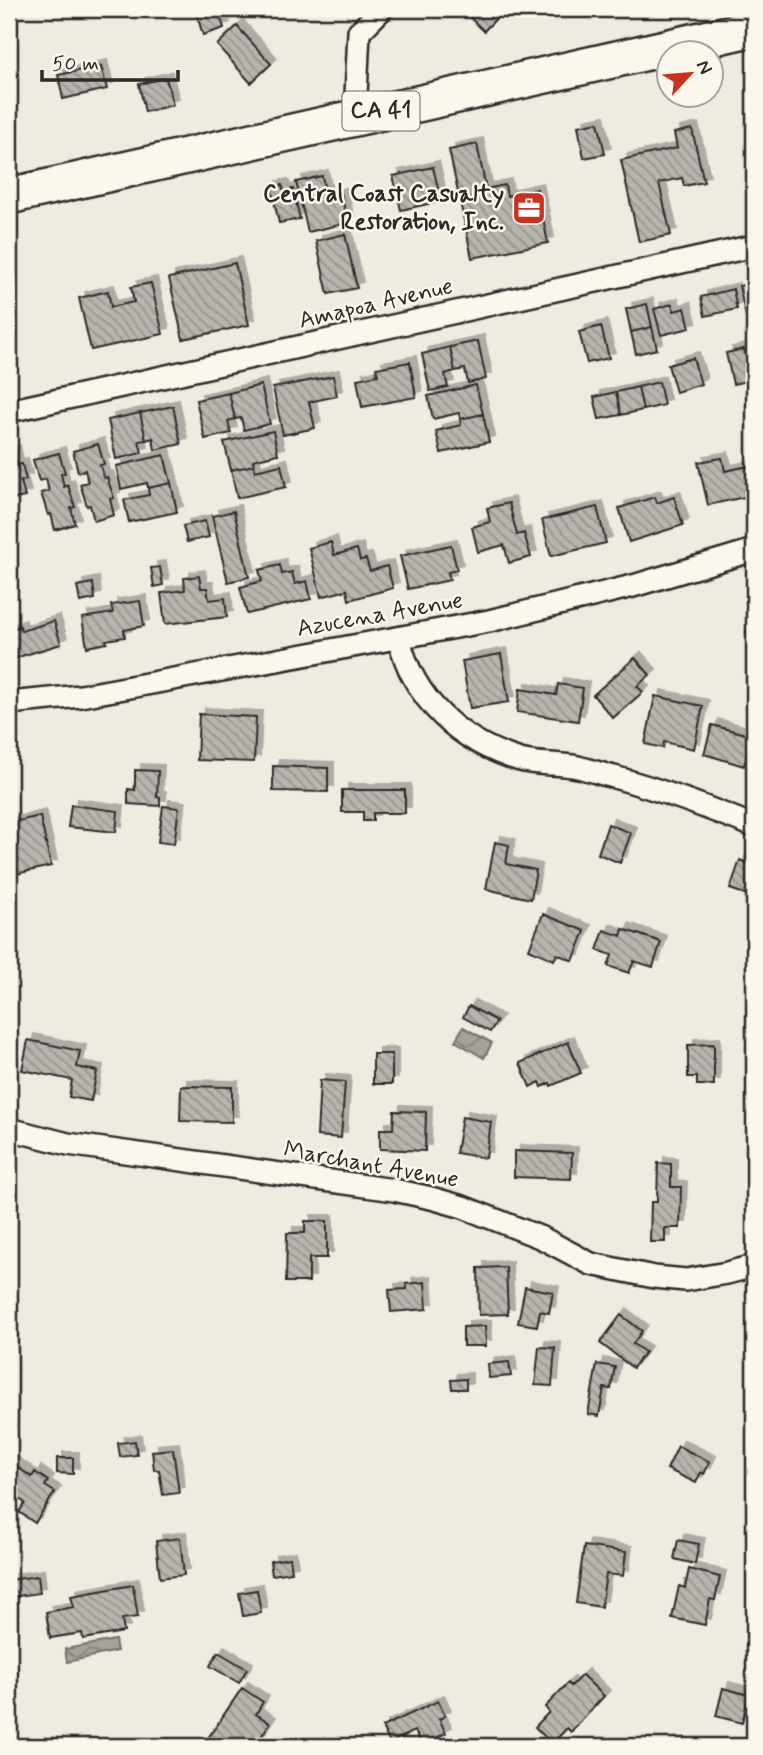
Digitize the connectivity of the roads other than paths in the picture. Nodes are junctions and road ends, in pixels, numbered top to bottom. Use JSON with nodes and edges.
{"nodes":[{"id":1,"x":382,"y":9,"type":"edge"},
{"id":2,"x":754,"y":28,"type":"edge"},
{"id":3,"x":358,"y":117,"type":"junction"},
{"id":4,"x":9,"y":196,"type":"edge"},
{"id":5,"x":754,"y":246,"type":"edge"},
{"id":6,"x":9,"y":411,"type":"edge"},
{"id":7,"x":754,"y":550,"type":"edge"},
{"id":8,"x":400,"y":638,"type":"junction"},
{"id":9,"x":9,"y":703,"type":"edge"},
{"id":10,"x":754,"y":826,"type":"edge"},
{"id":11,"x":9,"y":1129,"type":"edge"},
{"id":12,"x":754,"y":1266,"type":"edge"}],
"edges":[{"from":1,"to":3,"type":"street"},
{"from":2,"to":3,"type":"main road","name":"CA 41","number":"CA 41"},
{"from":3,"to":4,"type":"main road","name":"CA 41","number":"CA 41"},
{"from":5,"to":6,"type":"street","name":"Amapoa Avenue"},
{"from":7,"to":8,"type":"street","name":"Azucena Avenue"},
{"from":8,"to":9,"type":"street","name":"Azucena Avenue"},
{"from":8,"to":10,"type":"street"},
{"from":11,"to":12,"type":"street","name":"Marchant Avenue"}]}
